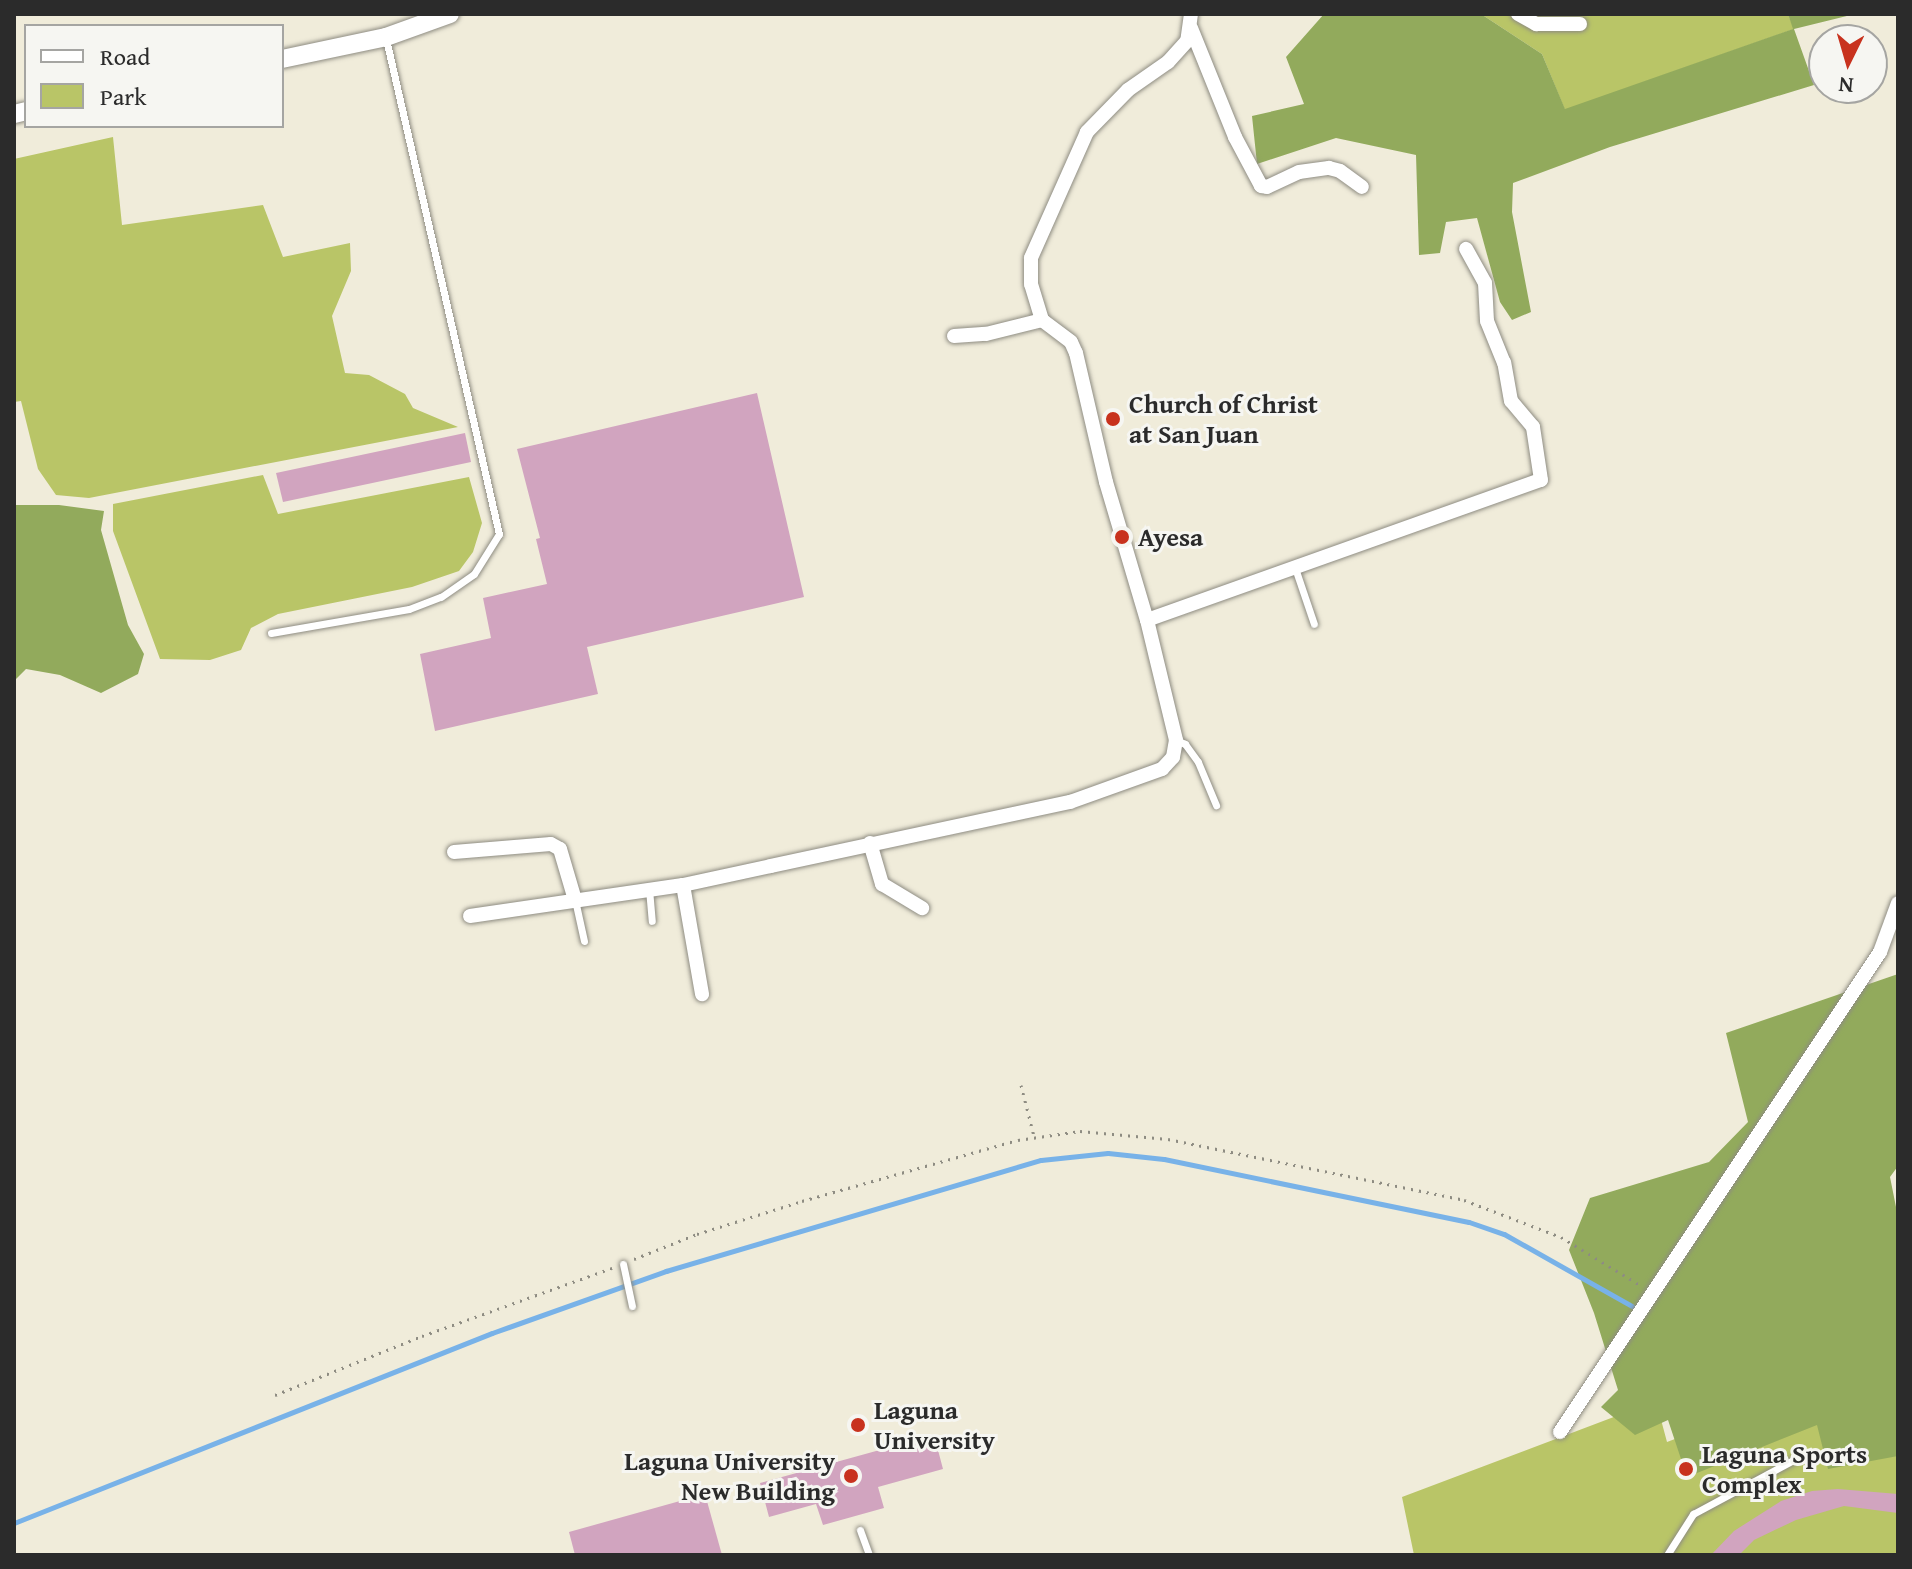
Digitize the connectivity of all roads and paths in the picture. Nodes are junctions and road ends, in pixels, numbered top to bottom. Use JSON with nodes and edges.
{"nodes":[{"id":1,"x":450,"y":14,"type":"edge"},
{"id":2,"x":1518,"y":14,"type":"edge"},
{"id":3,"x":1191,"y":21,"type":"edge"},
{"id":4,"x":1580,"y":24,"type":"dead end"},
{"id":5,"x":386,"y":37,"type":"junction"},
{"id":6,"x":284,"y":59,"type":"edge"},
{"id":7,"x":1362,"y":187,"type":"dead end"},
{"id":8,"x":1466,"y":249,"type":"dead end"},
{"id":9,"x":1042,"y":320,"type":"junction"},
{"id":10,"x":954,"y":336,"type":"dead end"},
{"id":11,"x":1295,"y":568,"type":"junction"},
{"id":12,"x":1147,"y":620,"type":"junction"},
{"id":13,"x":1314,"y":624,"type":"dead end"},
{"id":14,"x":271,"y":633,"type":"dead end"},
{"id":15,"x":1176,"y":740,"type":"junction"},
{"id":16,"x":1216,"y":805,"type":"dead end"},
{"id":17,"x":870,"y":843,"type":"junction"},
{"id":18,"x":454,"y":852,"type":"dead end"},
{"id":19,"x":683,"y":885,"type":"junction"},
{"id":20,"x":649,"y":889,"type":"junction"},
{"id":21,"x":575,"y":900,"type":"junction"},
{"id":22,"x":1898,"y":903,"type":"edge"},
{"id":23,"x":922,"y":908,"type":"dead end"},
{"id":24,"x":470,"y":916,"type":"dead end"},
{"id":25,"x":652,"y":921,"type":"dead end"},
{"id":26,"x":584,"y":941,"type":"dead end"},
{"id":27,"x":702,"y":994,"type":"dead end"},
{"id":28,"x":1021,"y":1085,"type":"dead end"},
{"id":29,"x":1034,"y":1136,"type":"junction"},
{"id":30,"x":623,"y":1264,"type":"junction"},
{"id":31,"x":1653,"y":1293,"type":"junction"},
{"id":32,"x":632,"y":1306,"type":"dead end"},
{"id":33,"x":275,"y":1395,"type":"dead end"},
{"id":34,"x":1560,"y":1432,"type":"dead end"},
{"id":35,"x":1799,"y":1457,"type":"dead end"},
{"id":36,"x":860,"y":1530,"type":"dead end"},
{"id":37,"x":869,"y":1555,"type":"edge"},
{"id":38,"x":1667,"y":1555,"type":"edge"}],
"edges":[{"from":1,"to":5,"type":"street"},
{"from":2,"to":4,"type":"street"},
{"from":3,"to":7,"type":"street"},
{"from":3,"to":9,"type":"street"},
{"from":5,"to":6,"type":"street"},
{"from":5,"to":14,"type":"lane"},
{"from":8,"to":11,"type":"street"},
{"from":9,"to":10,"type":"street"},
{"from":9,"to":12,"type":"street"},
{"from":11,"to":12,"type":"street"},
{"from":11,"to":13,"type":"lane"},
{"from":12,"to":15,"type":"street"},
{"from":15,"to":16,"type":"lane"},
{"from":15,"to":17,"type":"street"},
{"from":17,"to":19,"type":"street"},
{"from":17,"to":23,"type":"street"},
{"from":18,"to":21,"type":"street"},
{"from":19,"to":20,"type":"street"},
{"from":19,"to":27,"type":"street"},
{"from":20,"to":21,"type":"street"},
{"from":20,"to":25,"type":"lane"},
{"from":21,"to":24,"type":"street"},
{"from":21,"to":26,"type":"lane"},
{"from":22,"to":31,"type":"street"},
{"from":28,"to":29,"type":"path"},
{"from":29,"to":30,"type":"path"},
{"from":29,"to":31,"type":"path"},
{"from":30,"to":32,"type":"lane"},
{"from":30,"to":33,"type":"path"},
{"from":31,"to":34,"type":"street"},
{"from":35,"to":38,"type":"lane"},
{"from":36,"to":37,"type":"lane"}]}
